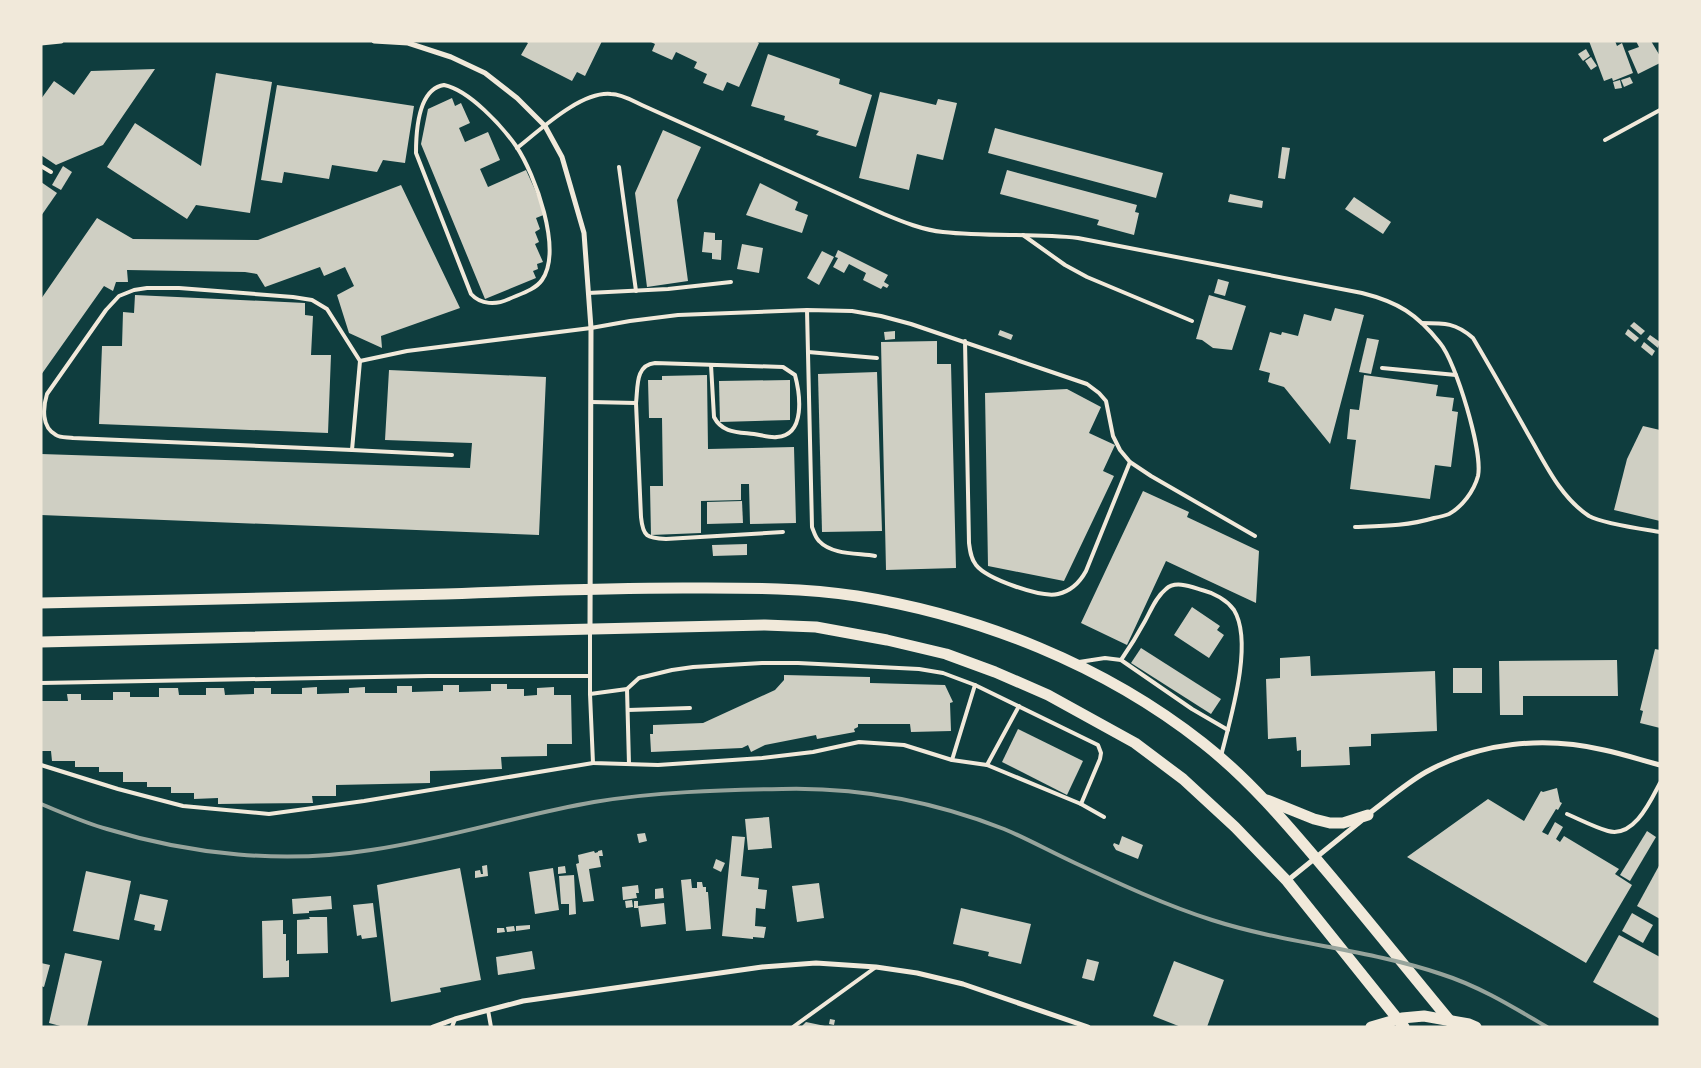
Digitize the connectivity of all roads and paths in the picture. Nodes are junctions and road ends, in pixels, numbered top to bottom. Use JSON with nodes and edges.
{"nodes":[{"id":1,"x":61,"y":41,"type":"edge"},
{"id":2,"x":374,"y":41,"type":"edge"},
{"id":3,"x":41,"y":43,"type":"edge"},
{"id":4,"x":1660,"y":110,"type":"edge"},
{"id":5,"x":545,"y":126,"type":"junction"},
{"id":6,"x":1605,"y":140,"type":"dead end"},
{"id":7,"x":517,"y":148,"type":"junction"},
{"id":8,"x":41,"y":166,"type":"edge"},
{"id":9,"x":620,"y":167,"type":"dead end"},
{"id":10,"x":51,"y":172,"type":"dead end"},
{"id":11,"x":1023,"y":235,"type":"junction"},
{"id":12,"x":731,"y":282,"type":"dead end"},
{"id":13,"x":636,"y":291,"type":"junction"},
{"id":14,"x":588,"y":293,"type":"junction"},
{"id":15,"x":807,"y":310,"type":"junction"},
{"id":16,"x":1192,"y":321,"type":"dead end"},
{"id":17,"x":1422,"y":323,"type":"junction"},
{"id":18,"x":591,"y":328,"type":"junction"},
{"id":19,"x":965,"y":342,"type":"junction"},
{"id":20,"x":808,"y":352,"type":"junction"},
{"id":21,"x":876,"y":358,"type":"dead end"},
{"id":22,"x":360,"y":361,"type":"junction"},
{"id":23,"x":711,"y":365,"type":"junction"},
{"id":24,"x":1382,"y":368,"type":"dead end"},
{"id":25,"x":1456,"y":375,"type":"junction"},
{"id":26,"x":592,"y":402,"type":"junction"},
{"id":27,"x":636,"y":403,"type":"junction"},
{"id":28,"x":352,"y":450,"type":"junction"},
{"id":29,"x":452,"y":455,"type":"dead end"},
{"id":30,"x":1130,"y":462,"type":"junction"},
{"id":31,"x":1355,"y":528,"type":"dead end"},
{"id":32,"x":783,"y":532,"type":"dead end"},
{"id":33,"x":1660,"y":532,"type":"edge"},
{"id":34,"x":1255,"y":536,"type":"dead end"},
{"id":35,"x":876,"y":556,"type":"dead end"},
{"id":36,"x":591,"y":589,"type":"junction"},
{"id":37,"x":41,"y":603,"type":"edge"},
{"id":38,"x":590,"y":629,"type":"junction"},
{"id":39,"x":41,"y":642,"type":"edge"},
{"id":40,"x":1121,"y":660,"type":"junction"},
{"id":41,"x":1072,"y":663,"type":"junction"},
{"id":42,"x":590,"y":676,"type":"junction"},
{"id":43,"x":41,"y":683,"type":"edge"},
{"id":44,"x":975,"y":685,"type":"junction"},
{"id":45,"x":627,"y":689,"type":"junction"},
{"id":46,"x":590,"y":694,"type":"junction"},
{"id":47,"x":1019,"y":706,"type":"junction"},
{"id":48,"x":690,"y":708,"type":"dead end"},
{"id":49,"x":628,"y":710,"type":"junction"},
{"id":50,"x":1228,"y":730,"type":"junction"},
{"id":51,"x":1221,"y":758,"type":"junction"},
{"id":52,"x":952,"y":760,"type":"junction"},
{"id":53,"x":593,"y":763,"type":"junction"},
{"id":54,"x":629,"y":764,"type":"junction"},
{"id":55,"x":41,"y":765,"type":"edge"},
{"id":56,"x":987,"y":765,"type":"junction"},
{"id":57,"x":1660,"y":765,"type":"edge"},
{"id":58,"x":1660,"y":783,"type":"edge"},
{"id":59,"x":1266,"y":800,"type":"junction"},
{"id":60,"x":1081,"y":804,"type":"junction"},
{"id":61,"x":1567,"y":814,"type":"dead end"},
{"id":62,"x":1368,"y":815,"type":"junction"},
{"id":63,"x":1104,"y":817,"type":"dead end"},
{"id":64,"x":1315,"y":857,"type":"junction"},
{"id":65,"x":1286,"y":881,"type":"junction"},
{"id":66,"x":876,"y":967,"type":"junction"},
{"id":67,"x":488,"y":1010,"type":"junction"},
{"id":68,"x":455,"y":1019,"type":"junction"},
{"id":69,"x":1371,"y":1026,"type":"edge"},
{"id":70,"x":433,"y":1027,"type":"edge"},
{"id":71,"x":452,"y":1027,"type":"edge"},
{"id":72,"x":491,"y":1027,"type":"edge"},
{"id":73,"x":793,"y":1027,"type":"edge"},
{"id":74,"x":1088,"y":1027,"type":"edge"},
{"id":75,"x":1404,"y":1027,"type":"edge"},
{"id":76,"x":1455,"y":1027,"type":"edge"},
{"id":77,"x":1476,"y":1027,"type":"edge"}],
"edges":[{"from":1,"to":3,"type":"street"},
{"from":2,"to":5,"type":"street"},
{"from":4,"to":6,"type":"lane"},
{"from":5,"to":7,"type":"lane"},
{"from":5,"to":11,"type":"lane"},
{"from":5,"to":14,"type":"street"},
{"from":7,"to":7,"type":"lane"},
{"from":8,"to":10,"type":"lane"},
{"from":9,"to":13,"type":"lane"},
{"from":11,"to":16,"type":"lane"},
{"from":11,"to":17,"type":"lane"},
{"from":12,"to":13,"type":"lane"},
{"from":13,"to":14,"type":"lane"},
{"from":14,"to":18,"type":"street"},
{"from":15,"to":18,"type":"lane"},
{"from":15,"to":19,"type":"lane"},
{"from":15,"to":20,"type":"lane"},
{"from":17,"to":25,"type":"lane"},
{"from":17,"to":33,"type":"lane"},
{"from":18,"to":22,"type":"lane"},
{"from":18,"to":26,"type":"street"},
{"from":19,"to":30,"type":"lane"},
{"from":19,"to":30,"type":"lane"},
{"from":20,"to":21,"type":"lane"},
{"from":20,"to":35,"type":"lane"},
{"from":22,"to":28,"type":"lane"},
{"from":22,"to":28,"type":"lane"},
{"from":23,"to":23,"type":"lane"},
{"from":23,"to":27,"type":"lane"},
{"from":24,"to":25,"type":"lane"},
{"from":25,"to":31,"type":"lane"},
{"from":26,"to":27,"type":"lane"},
{"from":26,"to":36,"type":"street"},
{"from":27,"to":32,"type":"lane"},
{"from":28,"to":29,"type":"lane"},
{"from":30,"to":34,"type":"lane"},
{"from":36,"to":37,"type":"main road"},
{"from":36,"to":38,"type":"street"},
{"from":36,"to":41,"type":"main road"},
{"from":38,"to":39,"type":"main road"},
{"from":38,"to":42,"type":"lane"},
{"from":38,"to":65,"type":"main road"},
{"from":40,"to":41,"type":"lane"},
{"from":40,"to":50,"type":"lane"},
{"from":40,"to":50,"type":"lane"},
{"from":41,"to":51,"type":"main road"},
{"from":42,"to":43,"type":"lane"},
{"from":42,"to":46,"type":"lane"},
{"from":44,"to":45,"type":"lane"},
{"from":44,"to":47,"type":"lane"},
{"from":44,"to":52,"type":"lane"},
{"from":45,"to":46,"type":"lane"},
{"from":45,"to":49,"type":"lane"},
{"from":46,"to":53,"type":"lane"},
{"from":47,"to":56,"type":"lane"},
{"from":47,"to":60,"type":"lane"},
{"from":48,"to":49,"type":"lane"},
{"from":49,"to":54,"type":"lane"},
{"from":50,"to":51,"type":"lane"},
{"from":51,"to":59,"type":"main road"},
{"from":52,"to":54,"type":"lane"},
{"from":52,"to":56,"type":"lane"},
{"from":53,"to":54,"type":"lane"},
{"from":53,"to":55,"type":"lane"},
{"from":56,"to":60,"type":"lane"},
{"from":57,"to":62,"type":"street"},
{"from":58,"to":61,"type":"lane"},
{"from":59,"to":62,"type":"main road"},
{"from":59,"to":64,"type":"main road"},
{"from":60,"to":63,"type":"lane"},
{"from":62,"to":64,"type":"street"},
{"from":64,"to":65,"type":"street"},
{"from":64,"to":76,"type":"main road"},
{"from":65,"to":75,"type":"main road"},
{"from":66,"to":67,"type":"street"},
{"from":66,"to":73,"type":"lane"},
{"from":66,"to":74,"type":"street"},
{"from":67,"to":68,"type":"street"},
{"from":67,"to":72,"type":"lane"},
{"from":68,"to":70,"type":"street"},
{"from":68,"to":71,"type":"lane"},
{"from":69,"to":77,"type":"main road"}]}
